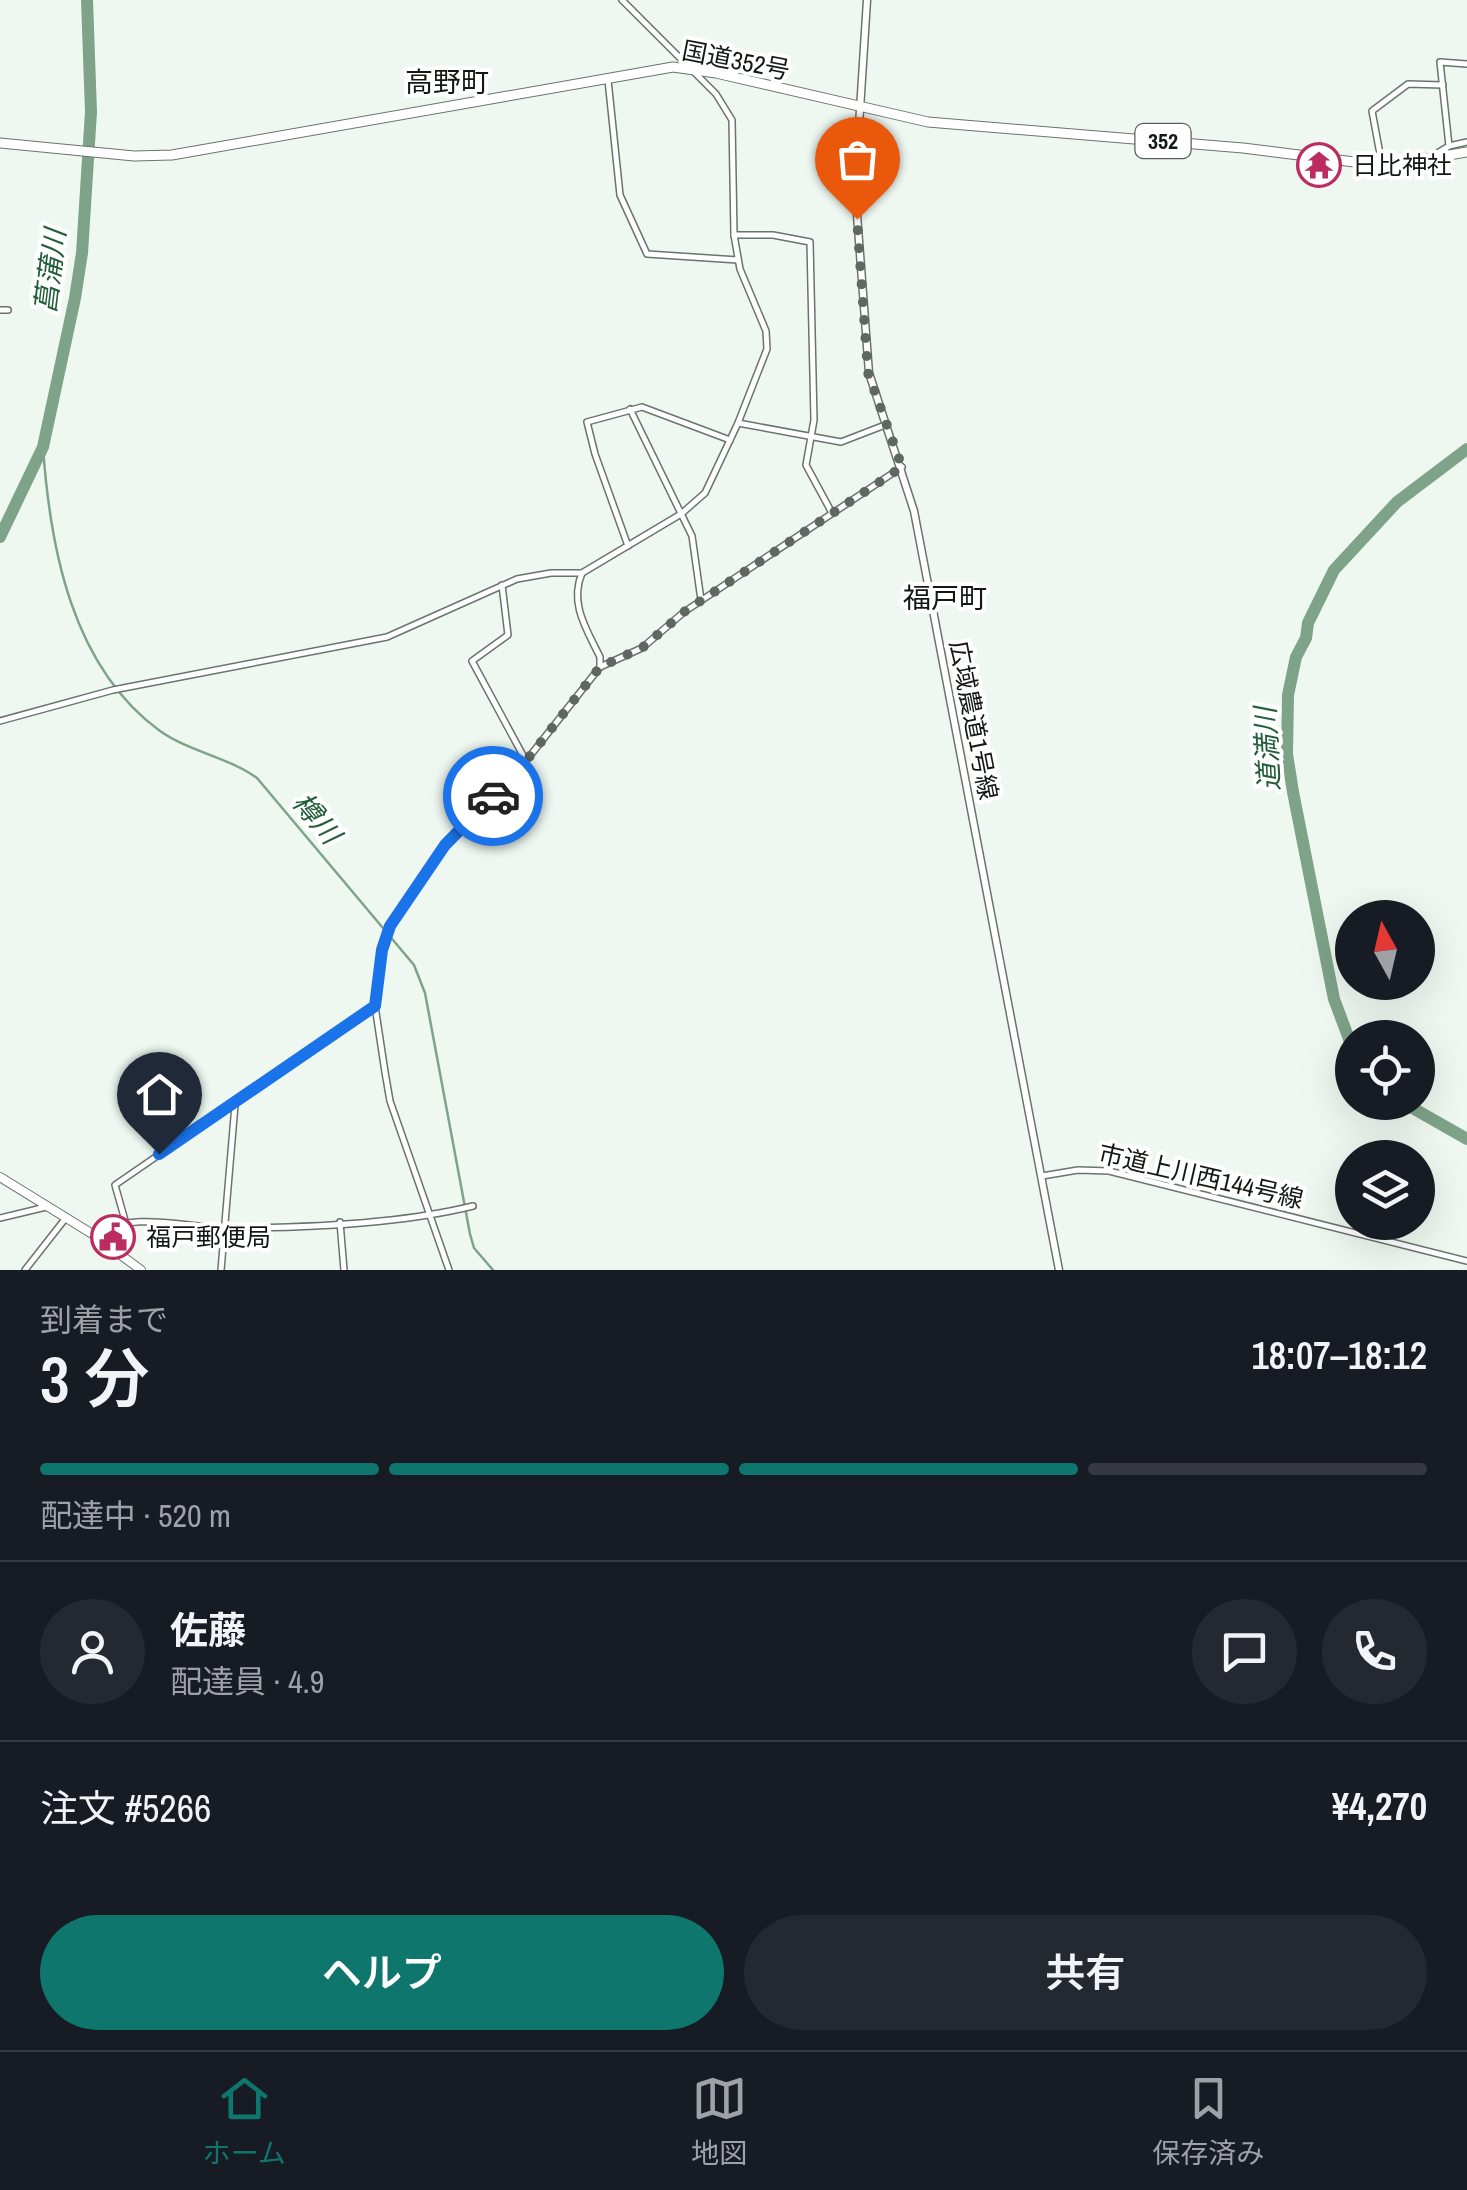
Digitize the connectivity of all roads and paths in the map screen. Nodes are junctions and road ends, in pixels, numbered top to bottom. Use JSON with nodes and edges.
{"nodes":[{"id":1,"x":622,"y":0,"type":"edge"},
{"id":2,"x":867,"y":0,"type":"edge"},
{"id":3,"x":1467,"y":64,"type":"edge"},
{"id":4,"x":690,"y":68,"type":"junction"},
{"id":5,"x":608,"y":76,"type":"junction"},
{"id":6,"x":1443,"y":85,"type":"junction"},
{"id":7,"x":859,"y":107,"type":"junction"},
{"id":8,"x":1467,"y":142,"type":"edge"},
{"id":9,"x":0,"y":143,"type":"edge"},
{"id":10,"x":1450,"y":146,"type":"junction"},
{"id":11,"x":1467,"y":152,"type":"edge"},
{"id":12,"x":1434,"y":158,"type":"junction"},
{"id":13,"x":1377,"y":164,"type":"junction"},
{"id":14,"x":734,"y":235,"type":"junction"},
{"id":15,"x":738,"y":260,"type":"junction"},
{"id":16,"x":630,"y":409,"type":"junction"},
{"id":17,"x":738,"y":423,"type":"junction"},
{"id":18,"x":885,"y":425,"type":"junction"},
{"id":19,"x":809,"y":438,"type":"junction"},
{"id":20,"x":730,"y":440,"type":"junction"},
{"id":21,"x":902,"y":467,"type":"junction"},
{"id":22,"x":681,"y":514,"type":"junction"},
{"id":23,"x":832,"y":514,"type":"junction"},
{"id":24,"x":628,"y":546,"type":"junction"},
{"id":25,"x":582,"y":573,"type":"junction"},
{"id":26,"x":502,"y":585,"type":"junction"},
{"id":27,"x":701,"y":600,"type":"junction"},
{"id":28,"x":600,"y":667,"type":"junction"},
{"id":29,"x":0,"y":720,"type":"edge"},
{"id":30,"x":526,"y":761,"type":"junction"},
{"id":31,"x":375,"y":1006,"type":"junction"},
{"id":32,"x":235,"y":1104,"type":"junction"},
{"id":33,"x":1042,"y":1176,"type":"junction"},
{"id":34,"x":0,"y":1177,"type":"edge"},
{"id":35,"x":473,"y":1206,"type":"dead end"},
{"id":36,"x":46,"y":1207,"type":"junction"},
{"id":37,"x":432,"y":1216,"type":"junction"},
{"id":38,"x":0,"y":1218,"type":"edge"},
{"id":39,"x":65,"y":1219,"type":"junction"},
{"id":40,"x":340,"y":1222,"type":"junction"},
{"id":41,"x":126,"y":1224,"type":"junction"},
{"id":42,"x":224,"y":1228,"type":"junction"},
{"id":43,"x":94,"y":1236,"type":"junction"},
{"id":44,"x":1467,"y":1261,"type":"edge"},
{"id":45,"x":24,"y":1270,"type":"edge"},
{"id":46,"x":140,"y":1270,"type":"edge"},
{"id":47,"x":221,"y":1270,"type":"edge"},
{"id":48,"x":344,"y":1270,"type":"edge"},
{"id":49,"x":448,"y":1270,"type":"edge"},
{"id":50,"x":1059,"y":1270,"type":"edge"}],
"edges":[{"from":1,"to":4,"type":"street"},
{"from":2,"to":7,"type":"street","name":"広域農道1号線"},
{"from":3,"to":6,"type":"street"},
{"from":4,"to":5,"type":"highway","name":"国道352号","number":"352"},
{"from":4,"to":7,"type":"highway","name":"国道352号","number":"352"},
{"from":4,"to":14,"type":"street"},
{"from":5,"to":9,"type":"highway","name":"国道352号","number":"352"},
{"from":5,"to":15,"type":"street"},
{"from":6,"to":10,"type":"street"},
{"from":6,"to":13,"type":"street"},
{"from":7,"to":13,"type":"highway","name":"国道352号","number":"352"},
{"from":7,"to":18,"type":"street","name":"広域農道1号線"},
{"from":8,"to":10,"type":"street"},
{"from":10,"to":12,"type":"street"},
{"from":11,"to":12,"type":"highway","name":"国道352号","number":"352"},
{"from":12,"to":13,"type":"highway","name":"国道352号","number":"352"},
{"from":14,"to":15,"type":"street"},
{"from":14,"to":19,"type":"street"},
{"from":15,"to":17,"type":"street"},
{"from":16,"to":20,"type":"street"},
{"from":16,"to":22,"type":"street"},
{"from":16,"to":24,"type":"street"},
{"from":17,"to":19,"type":"street"},
{"from":17,"to":20,"type":"street"},
{"from":18,"to":19,"type":"street"},
{"from":18,"to":21,"type":"street","name":"広域農道1号線"},
{"from":19,"to":23,"type":"street"},
{"from":20,"to":22,"type":"street"},
{"from":21,"to":23,"type":"street"},
{"from":21,"to":33,"type":"street","name":"広域農道1号線"},
{"from":22,"to":24,"type":"street"},
{"from":22,"to":27,"type":"street"},
{"from":23,"to":27,"type":"street"},
{"from":24,"to":25,"type":"street"},
{"from":25,"to":26,"type":"street"},
{"from":25,"to":28,"type":"street"},
{"from":26,"to":29,"type":"street"},
{"from":26,"to":30,"type":"street"},
{"from":27,"to":28,"type":"street"},
{"from":28,"to":30,"type":"street"},
{"from":30,"to":31,"type":"street"},
{"from":31,"to":32,"type":"street"},
{"from":31,"to":37,"type":"street"},
{"from":32,"to":41,"type":"street"},
{"from":32,"to":42,"type":"street"},
{"from":33,"to":44,"type":"street","name":"市道上川西144号線"},
{"from":33,"to":50,"type":"street","name":"広域農道1号線"},
{"from":34,"to":36,"type":"main road"},
{"from":35,"to":37,"type":"street"},
{"from":36,"to":38,"type":"street"},
{"from":36,"to":39,"type":"main road"},
{"from":37,"to":40,"type":"street"},
{"from":37,"to":49,"type":"street"},
{"from":39,"to":43,"type":"main road"},
{"from":39,"to":45,"type":"street"},
{"from":40,"to":42,"type":"street"},
{"from":40,"to":48,"type":"street"},
{"from":41,"to":42,"type":"street"},
{"from":41,"to":43,"type":"street"},
{"from":42,"to":47,"type":"street"},
{"from":43,"to":46,"type":"main road"}]}
